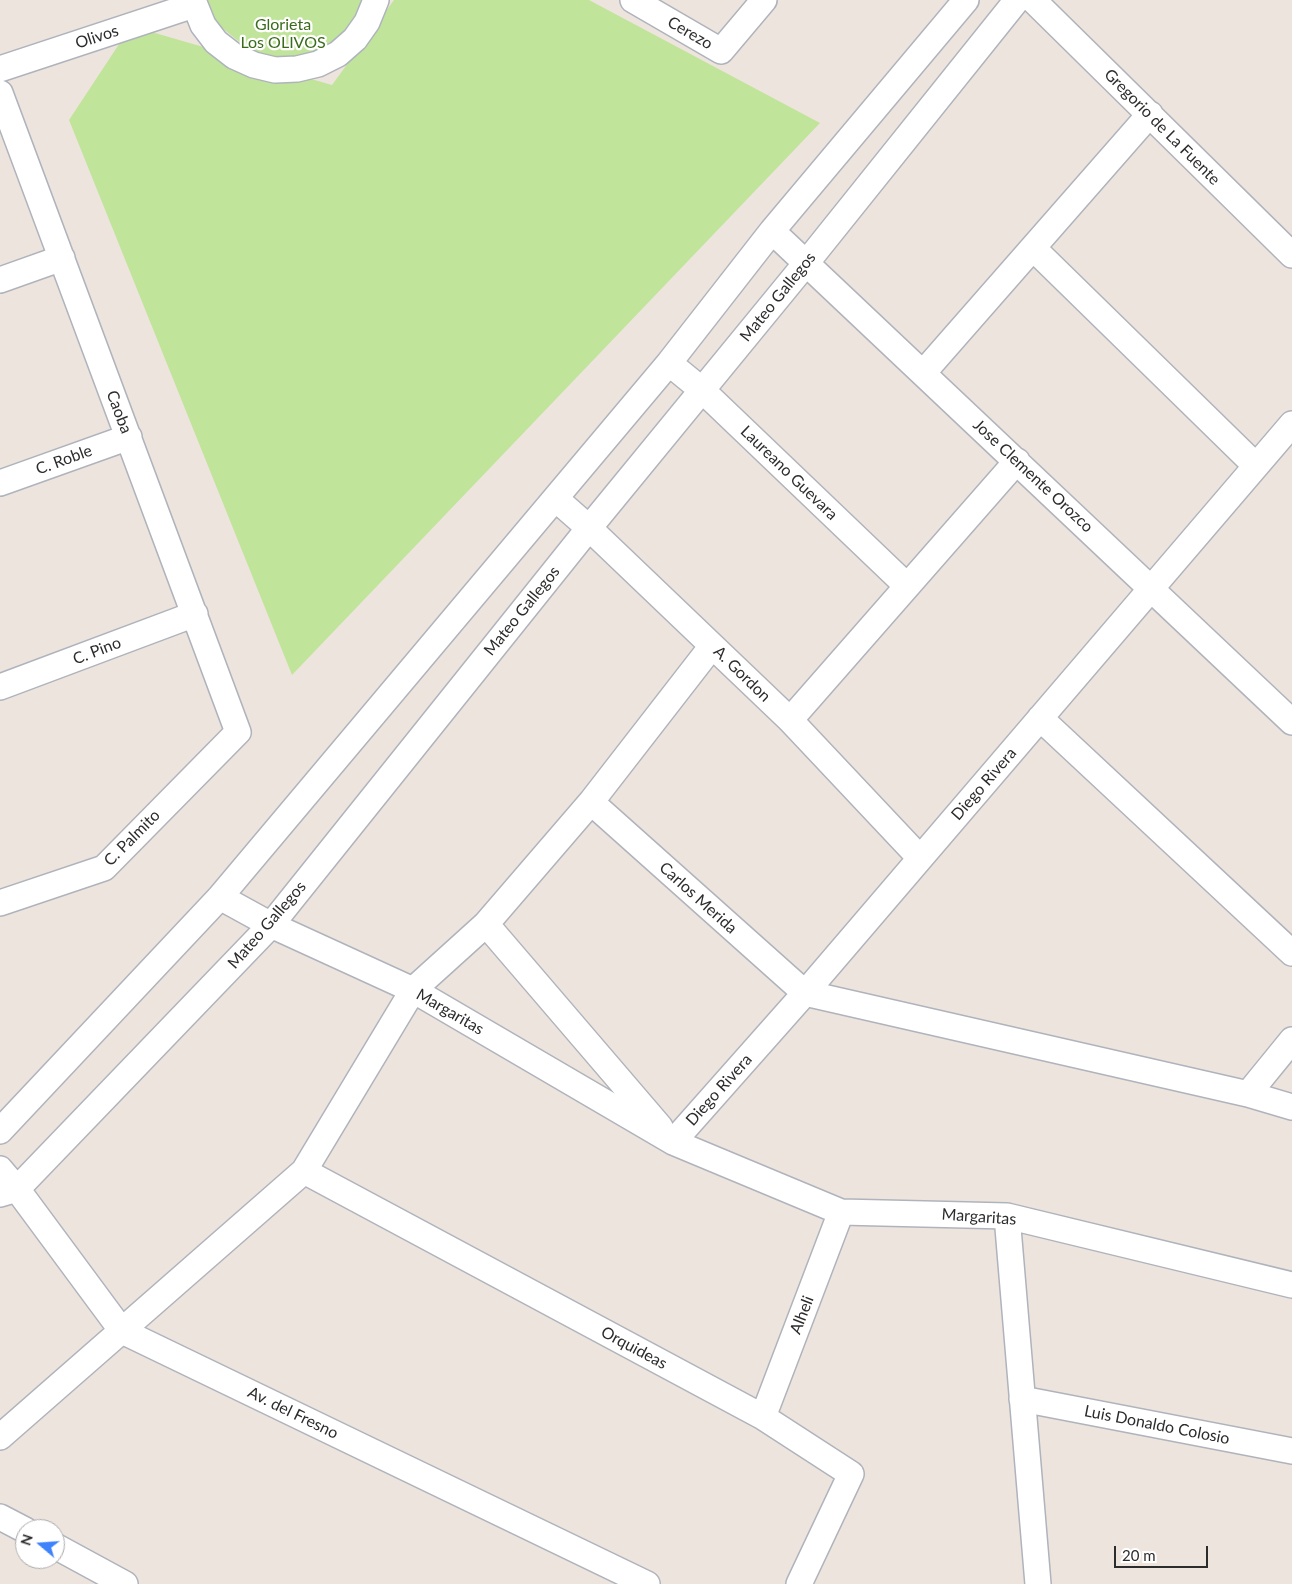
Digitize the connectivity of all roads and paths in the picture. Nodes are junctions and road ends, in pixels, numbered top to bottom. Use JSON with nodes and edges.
{"nodes":[{"id":1,"x":376,"y":0,"type":"edge"},
{"id":2,"x":632,"y":0,"type":"edge"},
{"id":3,"x":764,"y":0,"type":"edge"},
{"id":4,"x":966,"y":0,"type":"edge"},
{"id":5,"x":1018,"y":0,"type":"edge"},
{"id":6,"x":1033,"y":0,"type":"edge"},
{"id":7,"x":193,"y":2,"type":"edge"},
{"id":8,"x":0,"y":69,"type":"edge"},
{"id":9,"x":0,"y":93,"type":"edge"},
{"id":10,"x":1150,"y":114,"type":"junction"},
{"id":11,"x":772,"y":231,"type":"junction"},
{"id":12,"x":1033,"y":248,"type":"junction"},
{"id":13,"x":1292,"y":255,"type":"edge"},
{"id":14,"x":62,"y":258,"type":"junction"},
{"id":15,"x":807,"y":262,"type":"junction"},
{"id":16,"x":0,"y":280,"type":"edge"},
{"id":17,"x":669,"y":363,"type":"junction"},
{"id":18,"x":923,"y":373,"type":"junction"},
{"id":19,"x":702,"y":390,"type":"junction"},
{"id":20,"x":1292,"y":424,"type":"edge"},
{"id":21,"x":128,"y":437,"type":"junction"},
{"id":22,"x":1017,"y":461,"type":"junction"},
{"id":23,"x":1256,"y":466,"type":"junction"},
{"id":24,"x":0,"y":483,"type":"edge"},
{"id":25,"x":556,"y":499,"type":"junction"},
{"id":26,"x":589,"y":528,"type":"junction"},
{"id":27,"x":907,"y":586,"type":"junction"},
{"id":28,"x":1151,"y":588,"type":"junction"},
{"id":29,"x":195,"y":614,"type":"junction"},
{"id":30,"x":712,"y":646,"type":"junction"},
{"id":31,"x":0,"y":688,"type":"edge"},
{"id":32,"x":1040,"y":718,"type":"junction"},
{"id":33,"x":790,"y":720,"type":"junction"},
{"id":34,"x":1292,"y":722,"type":"edge"},
{"id":35,"x":238,"y":732,"type":"joint"},
{"id":36,"x":591,"y":802,"type":"junction"},
{"id":37,"x":920,"y":858,"type":"junction"},
{"id":38,"x":220,"y":897,"type":"junction"},
{"id":39,"x":0,"y":903,"type":"edge"},
{"id":40,"x":486,"y":924,"type":"junction"},
{"id":41,"x":270,"y":925,"type":"junction"},
{"id":42,"x":1292,"y":953,"type":"edge"},
{"id":43,"x":413,"y":990,"type":"junction"},
{"id":44,"x":805,"y":993,"type":"junction"},
{"id":45,"x":1292,"y":1040,"type":"edge"},
{"id":46,"x":1248,"y":1094,"type":"junction"},
{"id":47,"x":1292,"y":1106,"type":"edge"},
{"id":48,"x":0,"y":1131,"type":"edge"},
{"id":49,"x":673,"y":1142,"type":"junction"},
{"id":50,"x":0,"y":1169,"type":"edge"},
{"id":51,"x":304,"y":1171,"type":"junction"},
{"id":52,"x":9,"y":1191,"type":"edge"},
{"id":53,"x":841,"y":1212,"type":"junction"},
{"id":54,"x":1007,"y":1216,"type":"junction"},
{"id":55,"x":1292,"y":1285,"type":"edge"},
{"id":56,"x":122,"y":1331,"type":"junction"},
{"id":57,"x":1022,"y":1399,"type":"junction"},
{"id":58,"x":763,"y":1417,"type":"junction"},
{"id":59,"x":0,"y":1437,"type":"edge"},
{"id":60,"x":1292,"y":1451,"type":"edge"},
{"id":61,"x":0,"y":1517,"type":"edge"},
{"id":62,"x":15,"y":1525,"type":"edge"},
{"id":63,"x":65,"y":1551,"type":"edge"},
{"id":64,"x":125,"y":1584,"type":"edge"},
{"id":65,"x":647,"y":1584,"type":"edge"},
{"id":66,"x":799,"y":1584,"type":"edge"},
{"id":67,"x":1038,"y":1584,"type":"edge"}],
"edges":[{"from":1,"to":7,"type":"street"},
{"from":2,"to":3,"type":"street","name":"Cerezo"},
{"from":4,"to":11,"type":"street"},
{"from":5,"to":15,"type":"street","name":"Mateo Gallegos"},
{"from":6,"to":10,"type":"street","name":"Gregorio de La Fuente"},
{"from":7,"to":8,"type":"street","name":"Olivos"},
{"from":9,"to":14,"type":"street","name":"Caoba"},
{"from":10,"to":12,"type":"street"},
{"from":10,"to":13,"type":"street","name":"Gregorio de La Fuente"},
{"from":11,"to":15,"type":"street","name":"Jose Clemente Orozco"},
{"from":11,"to":17,"type":"street"},
{"from":12,"to":18,"type":"street"},
{"from":12,"to":23,"type":"street"},
{"from":14,"to":16,"type":"street"},
{"from":14,"to":21,"type":"street","name":"Caoba"},
{"from":15,"to":18,"type":"street","name":"Jose Clemente Orozco"},
{"from":15,"to":19,"type":"street","name":"Mateo Gallegos"},
{"from":17,"to":19,"type":"street","name":"Laureano Guevara"},
{"from":17,"to":25,"type":"street"},
{"from":18,"to":22,"type":"street","name":"Jose Clemente Orozco"},
{"from":19,"to":26,"type":"street","name":"Mateo Gallegos"},
{"from":19,"to":27,"type":"street","name":"Laureano Guevara"},
{"from":20,"to":23,"type":"street","name":"Diego Rivera"},
{"from":21,"to":24,"type":"street","name":"C. Roble"},
{"from":21,"to":29,"type":"street","name":"Caoba"},
{"from":22,"to":27,"type":"street"},
{"from":22,"to":28,"type":"street","name":"Jose Clemente Orozco"},
{"from":23,"to":28,"type":"street","name":"Diego Rivera"},
{"from":25,"to":26,"type":"street","name":"A. Gordon"},
{"from":25,"to":38,"type":"street"},
{"from":26,"to":30,"type":"street","name":"A. Gordon"},
{"from":26,"to":41,"type":"street","name":"Mateo Gallegos"},
{"from":27,"to":33,"type":"street"},
{"from":28,"to":32,"type":"street","name":"Diego Rivera"},
{"from":28,"to":34,"type":"street","name":"Jose Clemente Orozco"},
{"from":29,"to":31,"type":"street","name":"C. Pino"},
{"from":29,"to":35,"type":"street","name":"Caoba"},
{"from":30,"to":33,"type":"street","name":"A. Gordon"},
{"from":30,"to":36,"type":"street"},
{"from":32,"to":37,"type":"street","name":"Diego Rivera"},
{"from":32,"to":42,"type":"street"},
{"from":33,"to":37,"type":"street","name":"A. Gordon"},
{"from":35,"to":39,"type":"street","name":"C. Palmito"},
{"from":36,"to":40,"type":"street"},
{"from":36,"to":44,"type":"street","name":"Carlos Merida"},
{"from":37,"to":44,"type":"street","name":"Diego Rivera"},
{"from":38,"to":41,"type":"street","name":"Margaritas"},
{"from":38,"to":48,"type":"street"},
{"from":40,"to":43,"type":"street"},
{"from":40,"to":49,"type":"street","name":"Margaritas"},
{"from":41,"to":43,"type":"street","name":"Margaritas"},
{"from":41,"to":52,"type":"street","name":"Mateo Gallegos"},
{"from":43,"to":49,"type":"street","name":"Margaritas"},
{"from":43,"to":51,"type":"street"},
{"from":44,"to":46,"type":"street"},
{"from":44,"to":49,"type":"street","name":"Diego Rivera"},
{"from":45,"to":46,"type":"street"},
{"from":46,"to":47,"type":"street"},
{"from":49,"to":53,"type":"street","name":"Margaritas"},
{"from":50,"to":52,"type":"street","name":"Av. del Fresno"},
{"from":51,"to":56,"type":"street"},
{"from":51,"to":58,"type":"street","name":"Orquideas"},
{"from":52,"to":56,"type":"street","name":"Av. del Fresno"},
{"from":53,"to":54,"type":"street","name":"Margaritas"},
{"from":53,"to":58,"type":"street","name":"Alheli"},
{"from":54,"to":55,"type":"street","name":"Margaritas"},
{"from":54,"to":57,"type":"street"},
{"from":56,"to":59,"type":"street"},
{"from":56,"to":65,"type":"street","name":"Av. del Fresno"},
{"from":57,"to":60,"type":"street","name":"Luis Donaldo Colosio"},
{"from":57,"to":67,"type":"street"},
{"from":58,"to":66,"type":"street","name":"Orquideas"},
{"from":61,"to":62,"type":"street"},
{"from":63,"to":64,"type":"street"}]}
